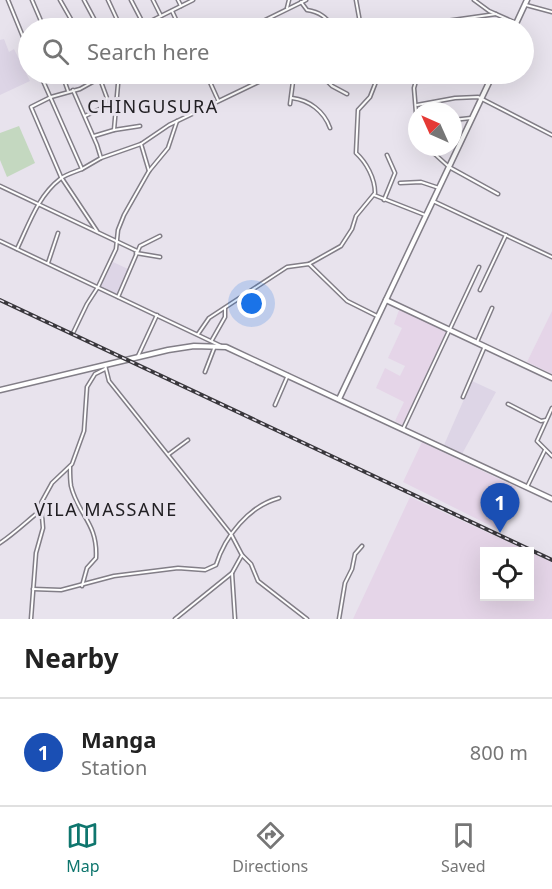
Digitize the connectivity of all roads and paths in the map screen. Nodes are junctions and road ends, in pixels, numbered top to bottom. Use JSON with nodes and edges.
{"nodes":[{"id":1,"x":8,"y":0,"type":"edge"},
{"id":2,"x":32,"y":0,"type":"edge"},
{"id":3,"x":60,"y":0,"type":"edge"},
{"id":4,"x":84,"y":0,"type":"edge"},
{"id":5,"x":108,"y":0,"type":"edge"},
{"id":6,"x":131,"y":0,"type":"edge"},
{"id":7,"x":153,"y":0,"type":"edge"},
{"id":8,"x":178,"y":0,"type":"edge"},
{"id":9,"x":193,"y":0,"type":"edge"},
{"id":10,"x":289,"y":0,"type":"edge"},
{"id":11,"x":306,"y":0,"type":"edge"},
{"id":12,"x":356,"y":0,"type":"edge"},
{"id":13,"x":474,"y":0,"type":"edge"},
{"id":14,"x":302,"y":2,"type":"junction"},
{"id":15,"x":526,"y":2,"type":"edge"},
{"id":16,"x":294,"y":5,"type":"junction"},
{"id":17,"x":181,"y":6,"type":"junction"},
{"id":18,"x":287,"y":8,"type":"junction"},
{"id":19,"x":172,"y":11,"type":"junction"},
{"id":20,"x":552,"y":12,"type":"edge"},
{"id":21,"x":496,"y":14,"type":"junction"},
{"id":22,"x":161,"y":16,"type":"junction"},
{"id":23,"x":40,"y":18,"type":"edge"},
{"id":24,"x":70,"y":18,"type":"edge"},
{"id":25,"x":94,"y":18,"type":"edge"},
{"id":26,"x":116,"y":18,"type":"edge"},
{"id":27,"x":140,"y":18,"type":"edge"},
{"id":28,"x":157,"y":18,"type":"edge"},
{"id":29,"x":175,"y":18,"type":"edge"},
{"id":30,"x":268,"y":18,"type":"edge"},
{"id":31,"x":326,"y":18,"type":"edge"},
{"id":32,"x":360,"y":18,"type":"edge"},
{"id":33,"x":471,"y":18,"type":"edge"},
{"id":34,"x":505,"y":18,"type":"edge"},
{"id":35,"x":518,"y":18,"type":"edge"},
{"id":36,"x":18,"y":24,"type":"edge"},
{"id":37,"x":45,"y":84,"type":"edge"},
{"id":38,"x":65,"y":84,"type":"edge"},
{"id":39,"x":86,"y":84,"type":"edge"},
{"id":40,"x":101,"y":84,"type":"edge"},
{"id":41,"x":117,"y":84,"type":"edge"},
{"id":42,"x":210,"y":84,"type":"edge"},
{"id":43,"x":253,"y":84,"type":"edge"},
{"id":44,"x":293,"y":84,"type":"edge"},
{"id":45,"x":329,"y":84,"type":"edge"},
{"id":46,"x":375,"y":84,"type":"edge"},
{"id":47,"x":416,"y":84,"type":"edge"},
{"id":48,"x":488,"y":84,"type":"edge"},
{"id":49,"x":74,"y":90,"type":"junction"},
{"id":50,"x":68,"y":92,"type":"junction"},
{"id":51,"x":347,"y":94,"type":"dead end"},
{"id":52,"x":51,"y":97,"type":"junction"},
{"id":53,"x":292,"y":98,"type":"junction"},
{"id":54,"x":481,"y":99,"type":"junction"},
{"id":55,"x":218,"y":100,"type":"junction"},
{"id":56,"x":117,"y":101,"type":"junction"},
{"id":57,"x":416,"y":102,"type":"edge"},
{"id":58,"x":433,"y":102,"type":"edge"},
{"id":59,"x":106,"y":105,"type":"junction"},
{"id":60,"x":290,"y":105,"type":"dead end"},
{"id":61,"x":85,"y":117,"type":"junction"},
{"id":62,"x":472,"y":118,"type":"junction"},
{"id":63,"x":462,"y":119,"type":"edge"},
{"id":64,"x":177,"y":121,"type":"junction"},
{"id":65,"x":140,"y":126,"type":"dead end"},
{"id":66,"x":330,"y":128,"type":"dead end"},
{"id":67,"x":114,"y":130,"type":"junction"},
{"id":68,"x":552,"y":135,"type":"edge"},
{"id":69,"x":94,"y":136,"type":"junction"},
{"id":70,"x":141,"y":144,"type":"junction"},
{"id":71,"x":387,"y":155,"type":"dead end"},
{"id":72,"x":437,"y":156,"type":"edge"},
{"id":73,"x":101,"y":158,"type":"junction"},
{"id":74,"x":449,"y":167,"type":"junction"},
{"id":75,"x":82,"y":169,"type":"junction"},
{"id":76,"x":149,"y":171,"type":"junction"},
{"id":77,"x":61,"y":177,"type":"junction"},
{"id":78,"x":400,"y":183,"type":"dead end"},
{"id":79,"x":0,"y":184,"type":"edge"},
{"id":80,"x":439,"y":188,"type":"junction"},
{"id":81,"x":498,"y":194,"type":"dead end"},
{"id":82,"x":374,"y":195,"type":"junction"},
{"id":83,"x":384,"y":200,"type":"junction"},
{"id":84,"x":433,"y":201,"type":"junction"},
{"id":85,"x":38,"y":203,"type":"junction"},
{"id":86,"x":426,"y":216,"type":"junction"},
{"id":87,"x":97,"y":231,"type":"junction"},
{"id":88,"x":58,"y":233,"type":"dead end"},
{"id":89,"x":506,"y":235,"type":"junction"},
{"id":90,"x":160,"y":236,"type":"dead end"},
{"id":91,"x":0,"y":241,"type":"edge"},
{"id":92,"x":118,"y":241,"type":"junction"},
{"id":93,"x":17,"y":249,"type":"junction"},
{"id":94,"x":136,"y":252,"type":"junction"},
{"id":95,"x":160,"y":257,"type":"dead end"},
{"id":96,"x":552,"y":257,"type":"edge"},
{"id":97,"x":48,"y":263,"type":"junction"},
{"id":98,"x":309,"y":264,"type":"junction"},
{"id":99,"x":479,"y":267,"type":"dead end"},
{"id":100,"x":98,"y":288,"type":"junction"},
{"id":101,"x":480,"y":290,"type":"dead end"},
{"id":102,"x":118,"y":297,"type":"junction"},
{"id":103,"x":386,"y":300,"type":"junction"},
{"id":104,"x":225,"y":308,"type":"junction"},
{"id":105,"x":492,"y":308,"type":"dead end"},
{"id":106,"x":157,"y":315,"type":"junction"},
{"id":107,"x":378,"y":317,"type":"junction"},
{"id":108,"x":449,"y":330,"type":"junction"},
{"id":109,"x":73,"y":333,"type":"dead end"},
{"id":110,"x":198,"y":334,"type":"junction"},
{"id":111,"x":212,"y":340,"type":"junction"},
{"id":112,"x":477,"y":342,"type":"junction"},
{"id":113,"x":215,"y":345,"type":"junction"},
{"id":114,"x":221,"y":346,"type":"junction"},
{"id":115,"x":485,"y":346,"type":"junction"},
{"id":116,"x":137,"y":358,"type":"junction"},
{"id":117,"x":105,"y":367,"type":"junction"},
{"id":118,"x":206,"y":372,"type":"dead end"},
{"id":119,"x":288,"y":375,"type":"junction"},
{"id":120,"x":552,"y":378,"type":"edge"},
{"id":121,"x":0,"y":390,"type":"edge"},
{"id":122,"x":463,"y":397,"type":"dead end"},
{"id":123,"x":339,"y":399,"type":"junction"},
{"id":124,"x":508,"y":404,"type":"dead end"},
{"id":125,"x":275,"y":405,"type":"dead end"},
{"id":126,"x":552,"y":408,"type":"edge"},
{"id":127,"x":547,"y":418,"type":"junction"},
{"id":128,"x":403,"y":429,"type":"junction"},
{"id":129,"x":188,"y":440,"type":"dead end"},
{"id":130,"x":545,"y":450,"type":"junction"},
{"id":131,"x":169,"y":454,"type":"junction"},
{"id":132,"x":552,"y":456,"type":"edge"},
{"id":133,"x":70,"y":467,"type":"junction"},
{"id":134,"x":526,"y":487,"type":"junction"},
{"id":135,"x":279,"y":498,"type":"dead end"},
{"id":136,"x":552,"y":499,"type":"edge"},
{"id":137,"x":41,"y":510,"type":"junction"},
{"id":138,"x":231,"y":534,"type":"junction"},
{"id":139,"x":0,"y":543,"type":"edge"},
{"id":140,"x":362,"y":546,"type":"dead end"},
{"id":141,"x":242,"y":555,"type":"junction"},
{"id":142,"x":232,"y":573,"type":"junction"},
{"id":143,"x":82,"y":586,"type":"junction"},
{"id":144,"x":33,"y":589,"type":"junction"},
{"id":145,"x":31,"y":619,"type":"edge"},
{"id":146,"x":175,"y":619,"type":"edge"},
{"id":147,"x":235,"y":619,"type":"edge"},
{"id":148,"x":307,"y":619,"type":"edge"},
{"id":149,"x":339,"y":619,"type":"edge"}],
"edges":[{"from":1,"to":36,"type":"street"},
{"from":2,"to":23,"type":"street"},
{"from":3,"to":24,"type":"street"},
{"from":4,"to":25,"type":"street"},
{"from":5,"to":26,"type":"street"},
{"from":6,"to":27,"type":"street"},
{"from":7,"to":22,"type":"street"},
{"from":8,"to":17,"type":"street"},
{"from":9,"to":17,"type":"street"},
{"from":10,"to":16,"type":"street"},
{"from":10,"to":18,"type":"street"},
{"from":11,"to":14,"type":"street"},
{"from":12,"to":32,"type":"street"},
{"from":13,"to":21,"type":"street"},
{"from":14,"to":16,"type":"street"},
{"from":14,"to":31,"type":"street"},
{"from":15,"to":20,"type":"street"},
{"from":15,"to":35,"type":"main road"},
{"from":16,"to":18,"type":"street"},
{"from":17,"to":19,"type":"street"},
{"from":18,"to":30,"type":"street"},
{"from":19,"to":22,"type":"street"},
{"from":19,"to":29,"type":"street"},
{"from":21,"to":33,"type":"street"},
{"from":21,"to":34,"type":"street"},
{"from":22,"to":28,"type":"street"},
{"from":37,"to":52,"type":"street"},
{"from":38,"to":50,"type":"street"},
{"from":39,"to":49,"type":"street"},
{"from":40,"to":59,"type":"street"},
{"from":41,"to":56,"type":"street"},
{"from":42,"to":55,"type":"street"},
{"from":43,"to":55,"type":"street"},
{"from":44,"to":53,"type":"street"},
{"from":45,"to":51,"type":"street"},
{"from":46,"to":82,"type":"street"},
{"from":47,"to":57,"type":"street"},
{"from":48,"to":54,"type":"main road"},
{"from":49,"to":50,"type":"street"},
{"from":49,"to":61,"type":"street"},
{"from":50,"to":52,"type":"street"},
{"from":52,"to":75,"type":"street"},
{"from":52,"to":77,"type":"street"},
{"from":53,"to":60,"type":"street"},
{"from":53,"to":66,"type":"street"},
{"from":54,"to":58,"type":"street"},
{"from":54,"to":62,"type":"main road"},
{"from":54,"to":68,"type":"street"},
{"from":55,"to":64,"type":"street"},
{"from":56,"to":59,"type":"street"},
{"from":56,"to":67,"type":"street"},
{"from":59,"to":61,"type":"street"},
{"from":61,"to":69,"type":"street"},
{"from":62,"to":63,"type":"street"},
{"from":62,"to":74,"type":"main road"},
{"from":64,"to":70,"type":"street"},
{"from":64,"to":76,"type":"street"},
{"from":65,"to":67,"type":"street"},
{"from":67,"to":69,"type":"street"},
{"from":69,"to":73,"type":"street"},
{"from":70,"to":73,"type":"street"},
{"from":70,"to":76,"type":"street"},
{"from":71,"to":83,"type":"street"},
{"from":72,"to":74,"type":"street"},
{"from":73,"to":75,"type":"street"},
{"from":74,"to":80,"type":"main road"},
{"from":74,"to":81,"type":"street"},
{"from":75,"to":77,"type":"street"},
{"from":76,"to":92,"type":"street"},
{"from":77,"to":85,"type":"street"},
{"from":77,"to":87,"type":"street"},
{"from":78,"to":80,"type":"street"},
{"from":79,"to":85,"type":"street"},
{"from":80,"to":84,"type":"main road"},
{"from":82,"to":83,"type":"street"},
{"from":82,"to":98,"type":"street"},
{"from":83,"to":86,"type":"street"},
{"from":84,"to":86,"type":"main road"},
{"from":84,"to":89,"type":"street"},
{"from":85,"to":87,"type":"street"},
{"from":85,"to":93,"type":"street"},
{"from":86,"to":103,"type":"main road"},
{"from":87,"to":92,"type":"street"},
{"from":88,"to":97,"type":"street"},
{"from":89,"to":96,"type":"street"},
{"from":89,"to":101,"type":"street"},
{"from":90,"to":94,"type":"street"},
{"from":91,"to":93,"type":"street"},
{"from":92,"to":94,"type":"street"},
{"from":92,"to":100,"type":"street"},
{"from":93,"to":97,"type":"street"},
{"from":94,"to":95,"type":"street"},
{"from":94,"to":102,"type":"street"},
{"from":97,"to":100,"type":"street"},
{"from":98,"to":104,"type":"street"},
{"from":98,"to":107,"type":"street"},
{"from":99,"to":108,"type":"street"},
{"from":100,"to":102,"type":"street"},
{"from":100,"to":109,"type":"street"},
{"from":102,"to":106,"type":"street"},
{"from":103,"to":107,"type":"main road"},
{"from":103,"to":108,"type":"main road"},
{"from":104,"to":110,"type":"street"},
{"from":104,"to":111,"type":"street"},
{"from":105,"to":112,"type":"street"},
{"from":106,"to":110,"type":"street"},
{"from":106,"to":116,"type":"street"},
{"from":107,"to":123,"type":"main road"},
{"from":108,"to":112,"type":"main road"},
{"from":108,"to":128,"type":"street"},
{"from":110,"to":111,"type":"street"},
{"from":111,"to":114,"type":"street"},
{"from":112,"to":115,"type":"main road"},
{"from":113,"to":114,"type":"main road"},
{"from":113,"to":116,"type":"main road"},
{"from":113,"to":118,"type":"street"},
{"from":114,"to":119,"type":"main road"},
{"from":115,"to":120,"type":"main road"},
{"from":115,"to":122,"type":"street"},
{"from":116,"to":117,"type":"main road"},
{"from":117,"to":121,"type":"main road"},
{"from":117,"to":131,"type":"street"},
{"from":117,"to":133,"type":"street"},
{"from":119,"to":123,"type":"main road"},
{"from":119,"to":125,"type":"street"},
{"from":123,"to":128,"type":"main road"},
{"from":124,"to":127,"type":"street"},
{"from":126,"to":127,"type":"street"},
{"from":127,"to":130,"type":"street"},
{"from":128,"to":134,"type":"main road"},
{"from":129,"to":131,"type":"street"},
{"from":130,"to":132,"type":"street"},
{"from":130,"to":134,"type":"street"},
{"from":131,"to":138,"type":"street"},
{"from":133,"to":137,"type":"street"},
{"from":133,"to":143,"type":"street"},
{"from":134,"to":136,"type":"main road"},
{"from":135,"to":138,"type":"street"},
{"from":137,"to":139,"type":"street"},
{"from":137,"to":144,"type":"street"},
{"from":138,"to":141,"type":"street"},
{"from":138,"to":143,"type":"street"},
{"from":140,"to":149,"type":"street"},
{"from":141,"to":142,"type":"street"},
{"from":141,"to":148,"type":"street"},
{"from":142,"to":146,"type":"street"},
{"from":142,"to":147,"type":"street"},
{"from":143,"to":144,"type":"street"},
{"from":144,"to":145,"type":"street"}]}
